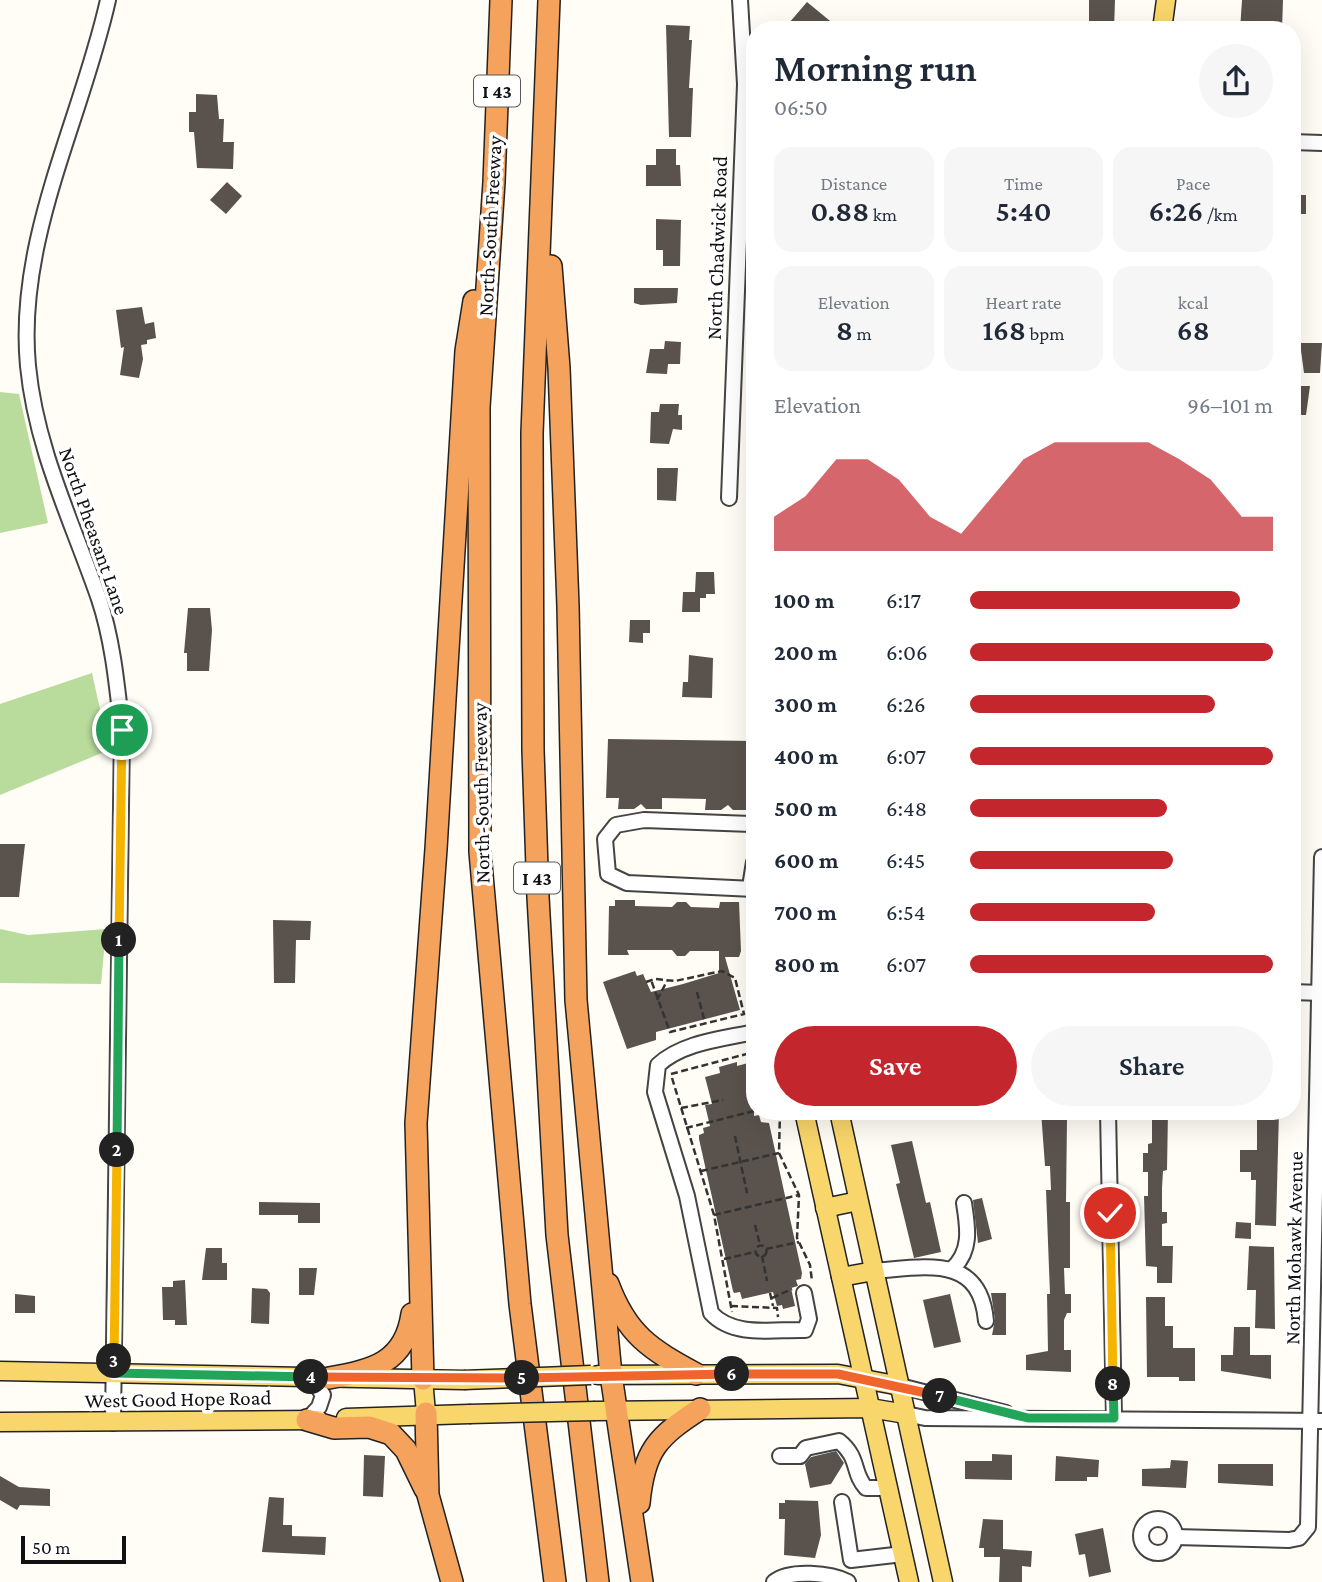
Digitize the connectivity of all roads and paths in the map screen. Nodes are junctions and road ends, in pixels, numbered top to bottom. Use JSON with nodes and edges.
{"nodes":[{"id":1,"x":108,"y":0,"type":"edge"},
{"id":2,"x":501,"y":0,"type":"edge"},
{"id":3,"x":549,"y":0,"type":"edge"},
{"id":4,"x":740,"y":0,"type":"edge"},
{"id":5,"x":1166,"y":0,"type":"edge"},
{"id":6,"x":1163,"y":21,"type":"edge"},
{"id":7,"x":746,"y":50,"type":"edge"},
{"id":8,"x":1301,"y":142,"type":"edge"},
{"id":9,"x":1322,"y":143,"type":"edge"},
{"id":10,"x":746,"y":162,"type":"edge"},
{"id":11,"x":543,"y":170,"type":"junction"},
{"id":12,"x":494,"y":182,"type":"junction"},
{"id":13,"x":729,"y":498,"type":"dead end"},
{"id":14,"x":746,"y":824,"type":"edge"},
{"id":15,"x":1322,"y":857,"type":"edge"},
{"id":16,"x":746,"y":888,"type":"edge"},
{"id":17,"x":651,"y":980,"type":"junction"},
{"id":18,"x":667,"y":980,"type":"junction"},
{"id":19,"x":646,"y":982,"type":"dead end"},
{"id":20,"x":697,"y":992,"type":"dead end"},
{"id":21,"x":1301,"y":992,"type":"edge"},
{"id":22,"x":1321,"y":993,"type":"edge"},
{"id":23,"x":657,"y":1000,"type":"junction"},
{"id":24,"x":705,"y":1023,"type":"junction"},
{"id":25,"x":746,"y":1034,"type":"edge"},
{"id":26,"x":746,"y":1054,"type":"edge"},
{"id":27,"x":666,"y":1057,"type":"junction"},
{"id":28,"x":671,"y":1074,"type":"junction"},
{"id":29,"x":723,"y":1100,"type":"dead end"},
{"id":30,"x":681,"y":1108,"type":"junction"},
{"id":31,"x":746,"y":1113,"type":"edge"},
{"id":32,"x":780,"y":1120,"type":"edge"},
{"id":33,"x":806,"y":1120,"type":"edge"},
{"id":34,"x":841,"y":1120,"type":"edge"},
{"id":35,"x":1108,"y":1120,"type":"edge"},
{"id":36,"x":686,"y":1128,"type":"junction"},
{"id":37,"x":735,"y":1136,"type":"dead end"},
{"id":38,"x":779,"y":1153,"type":"junction"},
{"id":39,"x":740,"y":1162,"type":"junction"},
{"id":40,"x":701,"y":1171,"type":"junction"},
{"id":41,"x":747,"y":1193,"type":"dead end"},
{"id":42,"x":799,"y":1195,"type":"junction"},
{"id":43,"x":858,"y":1200,"type":"junction"},
{"id":44,"x":964,"y":1203,"type":"dead end"},
{"id":45,"x":825,"y":1208,"type":"junction"},
{"id":46,"x":714,"y":1214,"type":"junction"},
{"id":47,"x":755,"y":1225,"type":"dead end"},
{"id":48,"x":799,"y":1242,"type":"junction"},
{"id":49,"x":760,"y":1245,"type":"junction"},
{"id":50,"x":766,"y":1249,"type":"junction"},
{"id":51,"x":755,"y":1252,"type":"junction"},
{"id":52,"x":762,"y":1256,"type":"junction"},
{"id":53,"x":724,"y":1259,"type":"junction"},
{"id":54,"x":600,"y":1261,"type":"junction"},
{"id":55,"x":951,"y":1270,"type":"junction"},
{"id":56,"x":874,"y":1271,"type":"junction"},
{"id":57,"x":418,"y":1277,"type":"junction"},
{"id":58,"x":841,"y":1277,"type":"junction"},
{"id":59,"x":766,"y":1281,"type":"dead end"},
{"id":60,"x":805,"y":1289,"type":"junction"},
{"id":61,"x":770,"y":1293,"type":"dead end"},
{"id":62,"x":772,"y":1298,"type":"junction"},
{"id":63,"x":732,"y":1306,"type":"junction"},
{"id":64,"x":773,"y":1308,"type":"junction"},
{"id":65,"x":986,"y":1321,"type":"dead end"},
{"id":66,"x":733,"y":1329,"type":"junction"},
{"id":67,"x":790,"y":1329,"type":"junction"},
{"id":68,"x":0,"y":1371,"type":"edge"},
{"id":69,"x":114,"y":1373,"type":"junction"},
{"id":70,"x":696,"y":1374,"type":"junction"},
{"id":71,"x":601,"y":1375,"type":"junction"},
{"id":72,"x":320,"y":1378,"type":"junction"},
{"id":73,"x":863,"y":1378,"type":"junction"},
{"id":74,"x":423,"y":1379,"type":"junction"},
{"id":75,"x":900,"y":1386,"type":"junction"},
{"id":76,"x":870,"y":1408,"type":"junction"},
{"id":77,"x":700,"y":1409,"type":"junction"},
{"id":78,"x":606,"y":1411,"type":"junction"},
{"id":79,"x":426,"y":1413,"type":"junction"},
{"id":80,"x":906,"y":1414,"type":"junction"},
{"id":81,"x":1028,"y":1418,"type":"junction"},
{"id":82,"x":1114,"y":1418,"type":"junction"},
{"id":83,"x":307,"y":1420,"type":"junction"},
{"id":84,"x":1317,"y":1421,"type":"edge"},
{"id":85,"x":0,"y":1422,"type":"edge"},
{"id":86,"x":113,"y":1423,"type":"junction"},
{"id":87,"x":780,"y":1457,"type":"dead end"},
{"id":88,"x":888,"y":1489,"type":"junction"},
{"id":89,"x":428,"y":1495,"type":"junction"},
{"id":90,"x":842,"y":1502,"type":"dead end"},
{"id":91,"x":636,"y":1533,"type":"junction"},
{"id":92,"x":1175,"y":1537,"type":"dead end"},
{"id":93,"x":903,"y":1554,"type":"junction"},
{"id":94,"x":452,"y":1582,"type":"edge"},
{"id":95,"x":555,"y":1582,"type":"edge"},
{"id":96,"x":598,"y":1582,"type":"edge"},
{"id":97,"x":642,"y":1582,"type":"edge"},
{"id":98,"x":774,"y":1582,"type":"edge"},
{"id":99,"x":848,"y":1582,"type":"edge"},
{"id":100,"x":909,"y":1582,"type":"edge"},
{"id":101,"x":943,"y":1582,"type":"edge"}],
"edges":[{"from":1,"to":69,"type":"street","name":"North Pheasant Lane"},
{"from":2,"to":12,"type":"highway","name":"North-South Freeway","number":"I 43"},
{"from":3,"to":11,"type":"highway","number":"I 43"},
{"from":4,"to":7,"type":"street","name":"North Chadwick Road"},
{"from":5,"to":6,"type":"main road"},
{"from":8,"to":9,"type":"street"},
{"from":10,"to":13,"type":"street","name":"North Chadwick Road"},
{"from":11,"to":54,"type":"highway"},
{"from":11,"to":96,"type":"highway","number":"I 43"},
{"from":12,"to":57,"type":"highway"},
{"from":12,"to":95,"type":"highway","name":"North-South Freeway","number":"I 43"},
{"from":14,"to":16,"type":"street"},
{"from":15,"to":22,"type":"street","name":"North Mohawk Avenue"},
{"from":17,"to":18,"type":"path"},
{"from":17,"to":19,"type":"path"},
{"from":17,"to":23,"type":"path"},
{"from":18,"to":23,"type":"path"},
{"from":18,"to":24,"type":"path"},
{"from":20,"to":24,"type":"path"},
{"from":21,"to":22,"type":"street"},
{"from":22,"to":84,"type":"street","name":"North Mohawk Avenue"},
{"from":23,"to":24,"type":"path"},
{"from":25,"to":27,"type":"street"},
{"from":26,"to":28,"type":"path"},
{"from":27,"to":28,"type":"path"},
{"from":27,"to":66,"type":"street"},
{"from":28,"to":30,"type":"path"},
{"from":29,"to":30,"type":"path"},
{"from":30,"to":36,"type":"path"},
{"from":31,"to":36,"type":"path"},
{"from":32,"to":38,"type":"path"},
{"from":33,"to":45,"type":"main road"},
{"from":34,"to":43,"type":"main road"},
{"from":35,"to":82,"type":"street"},
{"from":36,"to":40,"type":"path"},
{"from":37,"to":39,"type":"path"},
{"from":38,"to":39,"type":"path"},
{"from":38,"to":42,"type":"path"},
{"from":39,"to":40,"type":"path"},
{"from":39,"to":41,"type":"path"},
{"from":40,"to":46,"type":"path"},
{"from":42,"to":46,"type":"path"},
{"from":42,"to":48,"type":"path"},
{"from":43,"to":45,"type":"main road"},
{"from":43,"to":56,"type":"main road"},
{"from":44,"to":55,"type":"street"},
{"from":45,"to":58,"type":"main road"},
{"from":46,"to":53,"type":"path"},
{"from":47,"to":49,"type":"path"},
{"from":48,"to":50,"type":"path"},
{"from":48,"to":60,"type":"path"},
{"from":49,"to":50,"type":"path"},
{"from":49,"to":51,"type":"path"},
{"from":50,"to":52,"type":"path"},
{"from":51,"to":52,"type":"path"},
{"from":51,"to":53,"type":"path"},
{"from":52,"to":59,"type":"path"},
{"from":53,"to":63,"type":"path"},
{"from":54,"to":70,"type":"highway"},
{"from":54,"to":71,"type":"highway"},
{"from":55,"to":56,"type":"street"},
{"from":55,"to":65,"type":"street"},
{"from":56,"to":58,"type":"main road"},
{"from":56,"to":75,"type":"main road"},
{"from":57,"to":72,"type":"highway"},
{"from":57,"to":74,"type":"highway"},
{"from":58,"to":73,"type":"main road"},
{"from":60,"to":62,"type":"path"},
{"from":60,"to":67,"type":"street"},
{"from":61,"to":62,"type":"path"},
{"from":62,"to":64,"type":"path"},
{"from":63,"to":64,"type":"path"},
{"from":63,"to":66,"type":"path"},
{"from":64,"to":67,"type":"path"},
{"from":66,"to":67,"type":"street"},
{"from":68,"to":69,"type":"main road","name":"West Good Hope Road"},
{"from":69,"to":72,"type":"main road","name":"West Good Hope Road"},
{"from":69,"to":86,"type":"street","name":"North Pheasant Lane"},
{"from":70,"to":71,"type":"main road","name":"West Good Hope Road"},
{"from":70,"to":73,"type":"main road","name":"West Good Hope Road"},
{"from":71,"to":74,"type":"main road","name":"West Good Hope Road","bridge":true},
{"from":71,"to":78,"type":"highway"},
{"from":72,"to":74,"type":"main road","name":"West Good Hope Road"},
{"from":72,"to":83,"type":"street"},
{"from":73,"to":75,"type":"main road","name":"West Good Hope Road"},
{"from":73,"to":76,"type":"main road"},
{"from":74,"to":79,"type":"main road"},
{"from":75,"to":80,"type":"main road"},
{"from":75,"to":81,"type":"street","name":"West Good Hope Road"},
{"from":76,"to":77,"type":"main road","name":"West Good Hope Road"},
{"from":76,"to":80,"type":"main road","name":"West Good Hope Road"},
{"from":76,"to":88,"type":"main road"},
{"from":77,"to":78,"type":"main road","name":"West Good Hope Road"},
{"from":77,"to":91,"type":"highway"},
{"from":78,"to":79,"type":"main road","name":"West Good Hope Road","bridge":true},
{"from":78,"to":91,"type":"highway"},
{"from":79,"to":83,"type":"main road","name":"West Good Hope Road"},
{"from":79,"to":89,"type":"highway"},
{"from":80,"to":81,"type":"street","name":"West Good Hope Road"},
{"from":80,"to":101,"type":"main road"},
{"from":81,"to":82,"type":"street","name":"West Good Hope Road"},
{"from":82,"to":84,"type":"street","name":"West Good Hope Road"},
{"from":83,"to":86,"type":"main road","name":"West Good Hope Road"},
{"from":83,"to":89,"type":"highway"},
{"from":84,"to":92,"type":"street","name":"North Mohawk Avenue"},
{"from":85,"to":86,"type":"main road","name":"West Good Hope Road"},
{"from":87,"to":88,"type":"street"},
{"from":88,"to":93,"type":"main road"},
{"from":89,"to":94,"type":"highway"},
{"from":90,"to":93,"type":"street"},
{"from":91,"to":97,"type":"highway"},
{"from":93,"to":100,"type":"main road"},
{"from":98,"to":99,"type":"street"}]}
